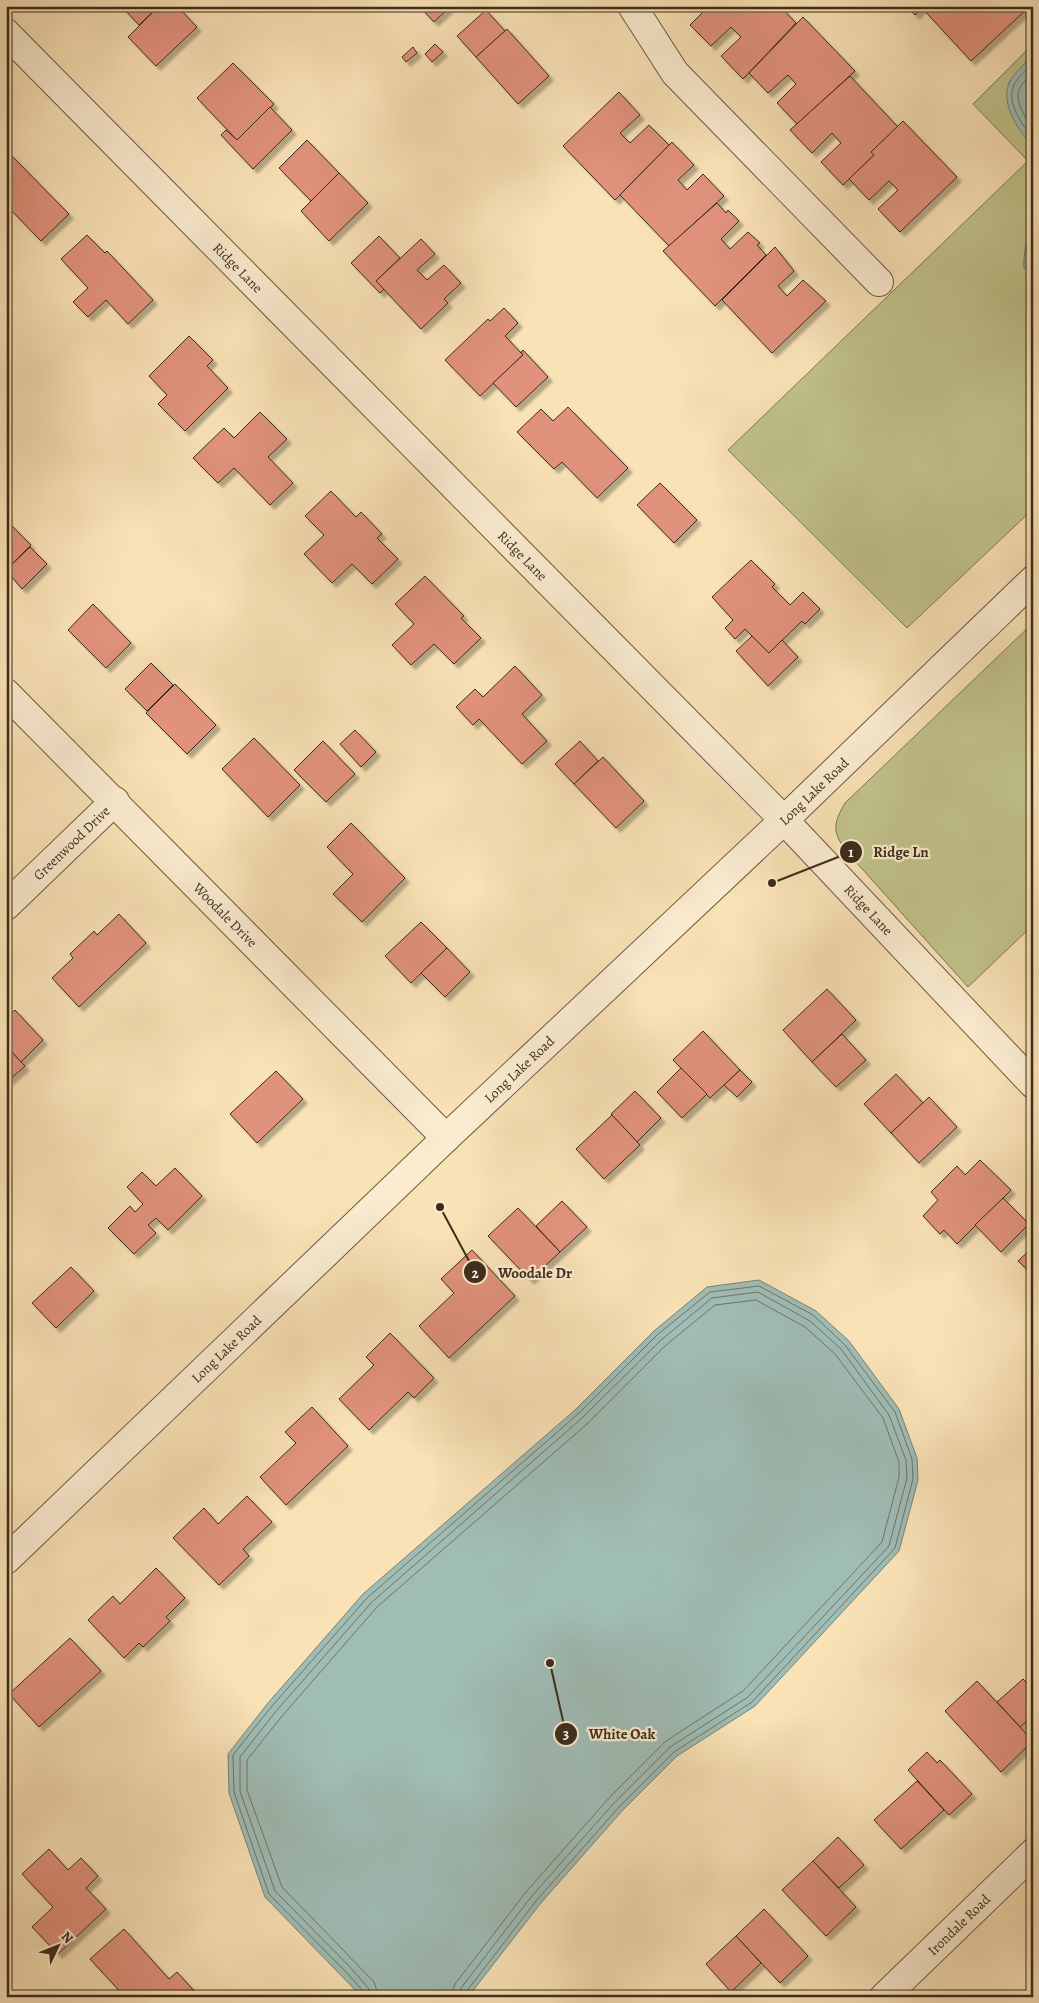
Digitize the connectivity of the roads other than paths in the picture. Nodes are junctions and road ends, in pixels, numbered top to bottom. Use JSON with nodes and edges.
{"nodes":[{"id":1,"x":632,"y":6,"type":"edge"},
{"id":2,"x":6,"y":34,"type":"edge"},
{"id":3,"x":879,"y":282,"type":"dead end"},
{"id":4,"x":1033,"y":580,"type":"edge"},
{"id":5,"x":6,"y":693,"type":"edge"},
{"id":6,"x":116,"y":802,"type":"junction"},
{"id":7,"x":784,"y":820,"type":"junction"},
{"id":8,"x":6,"y":906,"type":"edge"},
{"id":9,"x":1033,"y":1084,"type":"edge"},
{"id":10,"x":446,"y":1138,"type":"junction"},
{"id":11,"x":6,"y":1560,"type":"edge"},
{"id":12,"x":1033,"y":1853,"type":"edge"},
{"id":13,"x":884,"y":1997,"type":"edge"}],
"edges":[{"from":1,"to":3,"type":"street"},
{"from":2,"to":7,"type":"street","name":"Ridge Lane"},
{"from":4,"to":7,"type":"street","name":"Long Lake Road"},
{"from":5,"to":6,"type":"street","name":"Woodale Drive"},
{"from":6,"to":8,"type":"street","name":"Greenwood Drive"},
{"from":6,"to":10,"type":"street","name":"Woodale Drive"},
{"from":7,"to":9,"type":"street","name":"Ridge Lane"},
{"from":7,"to":10,"type":"street","name":"Long Lake Road"},
{"from":10,"to":11,"type":"street","name":"Long Lake Road"},
{"from":12,"to":13,"type":"street","name":"Irondale Road"}]}
